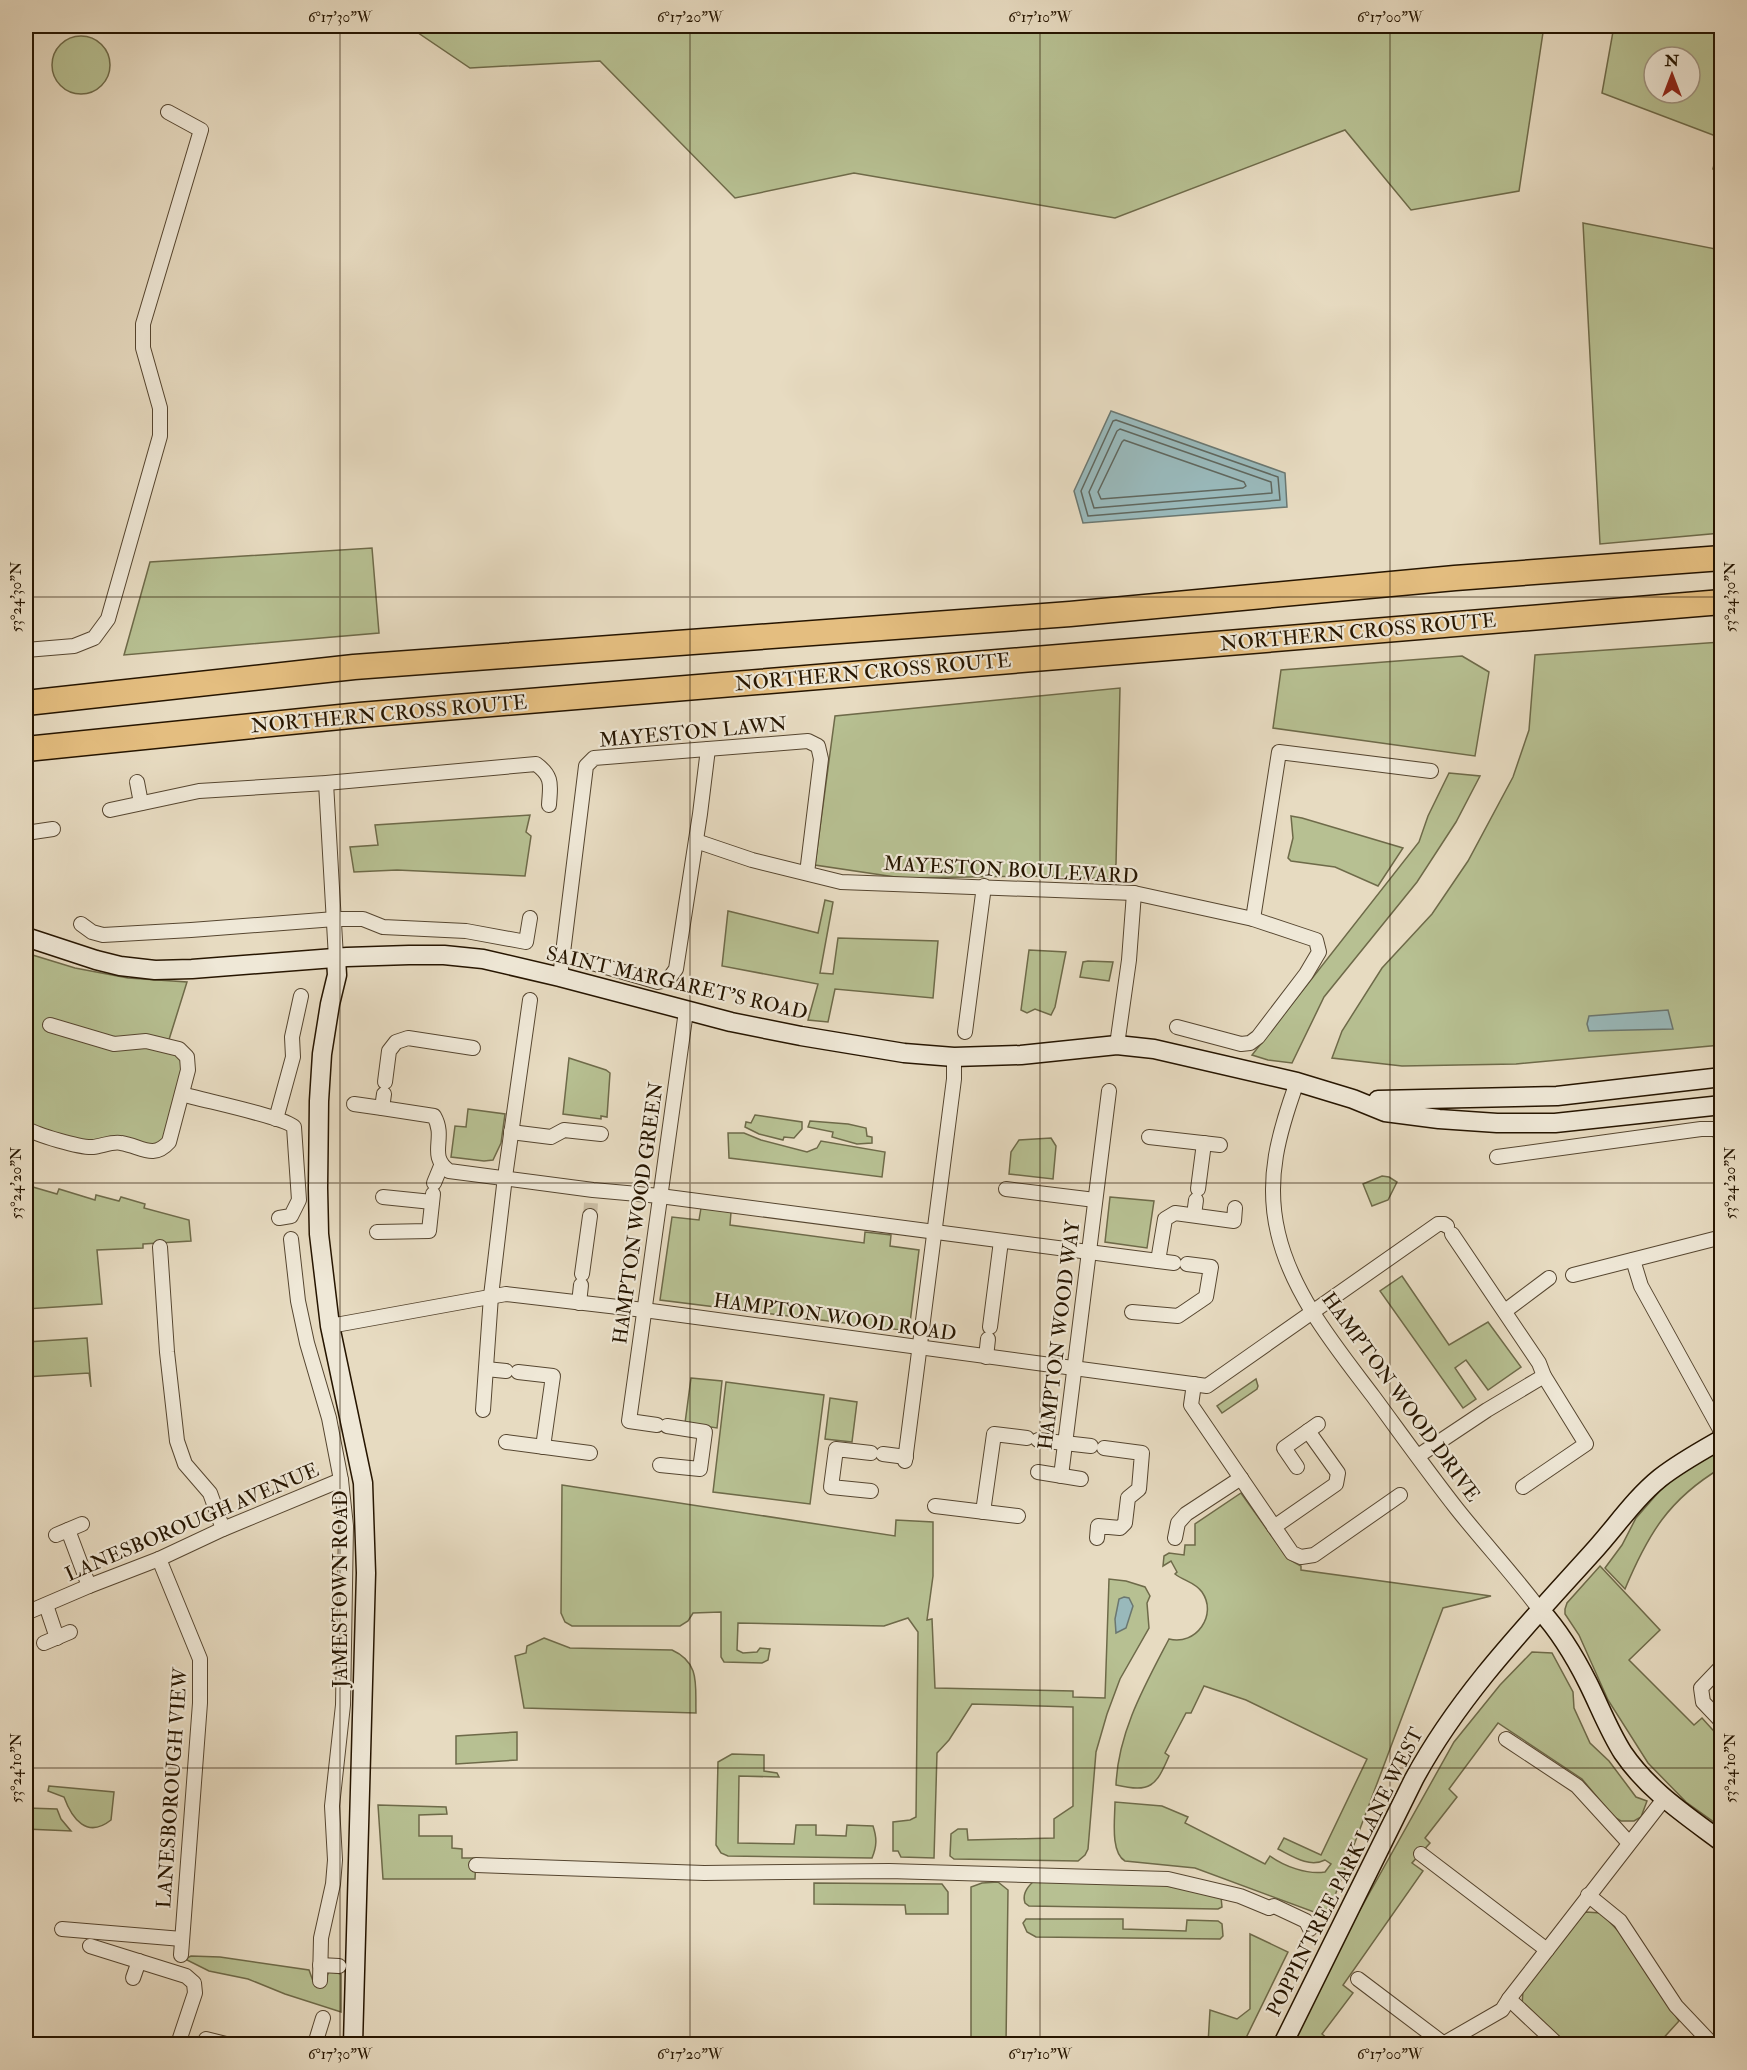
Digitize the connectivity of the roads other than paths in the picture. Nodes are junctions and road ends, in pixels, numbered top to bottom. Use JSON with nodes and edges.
{"nodes":[{"id":1,"x":168,"y":112,"type":"dead end"},
{"id":2,"x":1722,"y":558,"type":"edge"},
{"id":3,"x":1722,"y":602,"type":"edge"},
{"id":4,"x":26,"y":650,"type":"edge"},
{"id":5,"x":26,"y":703,"type":"edge"},
{"id":6,"x":26,"y":749,"type":"edge"},
{"id":7,"x":708,"y":749,"type":"junction"},
{"id":8,"x":1431,"y":771,"type":"dead end"},
{"id":9,"x":137,"y":782,"type":"dead end"},
{"id":10,"x":326,"y":783,"type":"junction"},
{"id":11,"x":141,"y":803,"type":"junction"},
{"id":12,"x":549,"y":805,"type":"dead end"},
{"id":13,"x":110,"y":810,"type":"dead end"},
{"id":14,"x":53,"y":829,"type":"dead end"},
{"id":15,"x":26,"y":832,"type":"edge"},
{"id":16,"x":696,"y":841,"type":"junction"},
{"id":17,"x":807,"y":873,"type":"junction"},
{"id":18,"x":984,"y":886,"type":"junction"},
{"id":19,"x":1134,"y":893,"type":"junction"},
{"id":20,"x":335,"y":918,"type":"junction"},
{"id":21,"x":530,"y":918,"type":"dead end"},
{"id":22,"x":1253,"y":919,"type":"junction"},
{"id":23,"x":81,"y":924,"type":"dead end"},
{"id":24,"x":26,"y":937,"type":"edge"},
{"id":25,"x":561,"y":954,"type":"junction"},
{"id":26,"x":336,"y":958,"type":"junction"},
{"id":27,"x":560,"y":977,"type":"junction"},
{"id":28,"x":301,"y":996,"type":"dead end"},
{"id":29,"x":530,"y":1000,"type":"dead end"},
{"id":30,"x":686,"y":1011,"type":"junction"},
{"id":31,"x":50,"y":1024,"type":"dead end"},
{"id":32,"x":1177,"y":1027,"type":"dead end"},
{"id":33,"x":965,"y":1032,"type":"dead end"},
{"id":34,"x":1117,"y":1045,"type":"junction"},
{"id":35,"x":473,"y":1048,"type":"dead end"},
{"id":36,"x":954,"y":1057,"type":"junction"},
{"id":37,"x":1722,"y":1077,"type":"edge"},
{"id":38,"x":1297,"y":1082,"type":"junction"},
{"id":39,"x":1109,"y":1091,"type":"dead end"},
{"id":40,"x":182,"y":1094,"type":"junction"},
{"id":41,"x":384,"y":1095,"type":"junction"},
{"id":42,"x":1544,"y":1096,"type":"junction"},
{"id":43,"x":1353,"y":1099,"type":"junction"},
{"id":44,"x":354,"y":1104,"type":"dead end"},
{"id":45,"x":1722,"y":1105,"type":"edge"},
{"id":46,"x":276,"y":1119,"type":"junction"},
{"id":47,"x":1546,"y":1123,"type":"junction"},
{"id":48,"x":26,"y":1128,"type":"edge"},
{"id":49,"x":511,"y":1132,"type":"junction"},
{"id":50,"x":601,"y":1134,"type":"dead end"},
{"id":51,"x":1722,"y":1136,"type":"edge"},
{"id":52,"x":1149,"y":1137,"type":"dead end"},
{"id":53,"x":1204,"y":1143,"type":"junction"},
{"id":54,"x":1220,"y":1145,"type":"dead end"},
{"id":55,"x":1497,"y":1157,"type":"dead end"},
{"id":56,"x":441,"y":1166,"type":"junction"},
{"id":57,"x":505,"y":1177,"type":"junction"},
{"id":58,"x":1006,"y":1189,"type":"dead end"},
{"id":59,"x":433,"y":1193,"type":"junction"},
{"id":60,"x":660,"y":1196,"type":"junction"},
{"id":61,"x":383,"y":1197,"type":"dead end"},
{"id":62,"x":1095,"y":1200,"type":"junction"},
{"id":63,"x":591,"y":1203,"type":"junction"},
{"id":64,"x":1235,"y":1208,"type":"dead end"},
{"id":65,"x":1194,"y":1215,"type":"junction"},
{"id":66,"x":279,"y":1218,"type":"dead end"},
{"id":67,"x":377,"y":1232,"type":"dead end"},
{"id":68,"x":934,"y":1233,"type":"junction"},
{"id":69,"x":1722,"y":1237,"type":"edge"},
{"id":70,"x":1001,"y":1241,"type":"junction"},
{"id":71,"x":160,"y":1247,"type":"dead end"},
{"id":72,"x":297,"y":1247,"type":"dead end"},
{"id":73,"x":1088,"y":1253,"type":"junction"},
{"id":74,"x":1633,"y":1260,"type":"junction"},
{"id":75,"x":1158,"y":1261,"type":"junction"},
{"id":76,"x":1573,"y":1275,"type":"dead end"},
{"id":77,"x":1549,"y":1278,"type":"dead end"},
{"id":78,"x":491,"y":1296,"type":"junction"},
{"id":79,"x":579,"y":1302,"type":"junction"},
{"id":80,"x":644,"y":1310,"type":"junction"},
{"id":81,"x":1505,"y":1311,"type":"junction"},
{"id":82,"x":1132,"y":1312,"type":"dead end"},
{"id":83,"x":1313,"y":1313,"type":"junction"},
{"id":84,"x":330,"y":1326,"type":"junction"},
{"id":85,"x":919,"y":1348,"type":"junction"},
{"id":86,"x":986,"y":1357,"type":"junction"},
{"id":87,"x":1073,"y":1368,"type":"junction"},
{"id":88,"x":486,"y":1369,"type":"junction"},
{"id":89,"x":1544,"y":1376,"type":"junction"},
{"id":90,"x":1194,"y":1384,"type":"junction"},
{"id":91,"x":483,"y":1410,"type":"dead end"},
{"id":92,"x":1722,"y":1433,"type":"edge"},
{"id":93,"x":1722,"y":1438,"type":"edge"},
{"id":94,"x":507,"y":1442,"type":"dead end"},
{"id":95,"x":1065,"y":1443,"type":"junction"},
{"id":96,"x":543,"y":1447,"type":"junction"},
{"id":97,"x":590,"y":1454,"type":"dead end"},
{"id":98,"x":1418,"y":1456,"type":"junction"},
{"id":99,"x":660,"y":1465,"type":"dead end"},
{"id":100,"x":1297,"y":1467,"type":"dead end"},
{"id":101,"x":1038,"y":1472,"type":"dead end"},
{"id":102,"x":1061,"y":1476,"type":"junction"},
{"id":103,"x":1241,"y":1478,"type":"junction"},
{"id":104,"x":1081,"y":1479,"type":"dead end"},
{"id":105,"x":341,"y":1480,"type":"junction"},
{"id":106,"x":1523,"y":1487,"type":"dead end"},
{"id":107,"x":872,"y":1491,"type":"dead end"},
{"id":108,"x":1400,"y":1495,"type":"dead end"},
{"id":109,"x":935,"y":1506,"type":"dead end"},
{"id":110,"x":983,"y":1512,"type":"junction"},
{"id":111,"x":1018,"y":1516,"type":"dead end"},
{"id":112,"x":82,"y":1524,"type":"dead end"},
{"id":113,"x":1274,"y":1527,"type":"junction"},
{"id":114,"x":223,"y":1529,"type":"junction"},
{"id":115,"x":1096,"y":1538,"type":"dead end"},
{"id":116,"x":1175,"y":1538,"type":"dead end"},
{"id":117,"x":159,"y":1559,"type":"junction"},
{"id":118,"x":89,"y":1586,"type":"junction"},
{"id":119,"x":46,"y":1605,"type":"junction"},
{"id":120,"x":1540,"y":1610,"type":"junction"},
{"id":121,"x":26,"y":1613,"type":"edge"},
{"id":122,"x":57,"y":1638,"type":"dead end"},
{"id":123,"x":1722,"y":1666,"type":"edge"},
{"id":124,"x":1722,"y":1722,"type":"edge"},
{"id":125,"x":1506,"y":1739,"type":"dead end"},
{"id":126,"x":1664,"y":1799,"type":"junction"},
{"id":127,"x":1722,"y":1842,"type":"edge"},
{"id":128,"x":1629,"y":1843,"type":"junction"},
{"id":129,"x":1421,"y":1854,"type":"dead end"},
{"id":130,"x":476,"y":1865,"type":"dead end"},
{"id":131,"x":1588,"y":1895,"type":"junction"},
{"id":132,"x":62,"y":1929,"type":"dead end"},
{"id":133,"x":182,"y":1939,"type":"junction"},
{"id":134,"x":1335,"y":1940,"type":"junction"},
{"id":135,"x":90,"y":1946,"type":"dead end"},
{"id":136,"x":1547,"y":1950,"type":"junction"},
{"id":137,"x":181,"y":1955,"type":"dead end"},
{"id":138,"x":139,"y":1961,"type":"junction"},
{"id":139,"x":320,"y":1965,"type":"junction"},
{"id":140,"x":339,"y":1966,"type":"dead end"},
{"id":141,"x":133,"y":1978,"type":"dead end"},
{"id":142,"x":1358,"y":1980,"type":"dead end"},
{"id":143,"x":320,"y":1981,"type":"dead end"},
{"id":144,"x":1509,"y":1999,"type":"junction"},
{"id":145,"x":323,"y":2018,"type":"dead end"},
{"id":146,"x":178,"y":2044,"type":"edge"},
{"id":147,"x":204,"y":2044,"type":"edge"},
{"id":148,"x":225,"y":2044,"type":"edge"},
{"id":149,"x":315,"y":2044,"type":"edge"},
{"id":150,"x":353,"y":2044,"type":"edge"},
{"id":151,"x":1283,"y":2044,"type":"edge"},
{"id":152,"x":1443,"y":2044,"type":"edge"},
{"id":153,"x":1557,"y":2044,"type":"edge"},
{"id":154,"x":1712,"y":2044,"type":"edge"}],
"edges":[{"from":1,"to":4,"type":"street"},
{"from":2,"to":5,"type":"highway","name":"NORTHERN CROSS ROUTE"},
{"from":3,"to":6,"type":"highway","name":"NORTHERN CROSS ROUTE"},
{"from":7,"to":16,"type":"street"},
{"from":7,"to":17,"type":"street","name":"MAYESTON LAWN"},
{"from":7,"to":25,"type":"street","name":"MAYESTON LAWN"},
{"from":8,"to":22,"type":"street"},
{"from":9,"to":11,"type":"street"},
{"from":10,"to":11,"type":"street"},
{"from":10,"to":12,"type":"street"},
{"from":10,"to":20,"type":"street"},
{"from":11,"to":13,"type":"street"},
{"from":14,"to":15,"type":"street"},
{"from":16,"to":17,"type":"street","name":"MAYESTON BOULEVARD"},
{"from":16,"to":25,"type":"street"},
{"from":17,"to":18,"type":"street","name":"MAYESTON BOULEVARD"},
{"from":18,"to":19,"type":"street","name":"MAYESTON BOULEVARD"},
{"from":18,"to":33,"type":"street"},
{"from":19,"to":22,"type":"street","name":"MAYESTON BOULEVARD"},
{"from":19,"to":34,"type":"street"},
{"from":20,"to":21,"type":"street"},
{"from":20,"to":23,"type":"street"},
{"from":20,"to":26,"type":"street"},
{"from":22,"to":32,"type":"street","name":"MAYESTON BOULEVARD"},
{"from":24,"to":26,"type":"street","name":"SAINT MARGARET'S ROAD"},
{"from":25,"to":27,"type":"street","name":"MAYESTON LAWN"},
{"from":26,"to":27,"type":"street","name":"SAINT MARGARET'S ROAD"},
{"from":26,"to":84,"type":"street","name":"JAMESTOWN ROAD"},
{"from":27,"to":30,"type":"street","name":"SAINT MARGARET'S ROAD"},
{"from":28,"to":46,"type":"street"},
{"from":29,"to":49,"type":"street"},
{"from":30,"to":36,"type":"street","name":"SAINT MARGARET'S ROAD"},
{"from":30,"to":60,"type":"street","name":"HAMPTON WOOD GREEN"},
{"from":31,"to":40,"type":"street"},
{"from":34,"to":36,"type":"street","name":"SAINT MARGARET'S ROAD"},
{"from":34,"to":38,"type":"street","name":"SAINT MARGARET'S ROAD"},
{"from":35,"to":41,"type":"street"},
{"from":36,"to":68,"type":"street"},
{"from":37,"to":42,"type":"street","name":"SAINT MARGARET'S ROAD"},
{"from":38,"to":43,"type":"street","name":"SAINT MARGARET'S ROAD"},
{"from":38,"to":83,"type":"street","name":"HAMPTON WOOD DRIVE"},
{"from":39,"to":62,"type":"street","name":"HAMPTON WOOD WAY"},
{"from":40,"to":46,"type":"street"},
{"from":40,"to":48,"type":"street"},
{"from":41,"to":44,"type":"street"},
{"from":41,"to":56,"type":"street"},
{"from":42,"to":43,"type":"street","name":"SAINT MARGARET'S ROAD"},
{"from":42,"to":47,"type":"street"},
{"from":43,"to":47,"type":"street","name":"SAINT MARGARET'S ROAD"},
{"from":45,"to":47,"type":"street","name":"SAINT MARGARET'S ROAD"},
{"from":46,"to":66,"type":"street"},
{"from":49,"to":50,"type":"street"},
{"from":49,"to":57,"type":"street"},
{"from":51,"to":55,"type":"street"},
{"from":52,"to":53,"type":"street"},
{"from":53,"to":54,"type":"street"},
{"from":53,"to":65,"type":"street"},
{"from":56,"to":57,"type":"street"},
{"from":56,"to":59,"type":"street"},
{"from":57,"to":63,"type":"street"},
{"from":57,"to":78,"type":"street"},
{"from":58,"to":62,"type":"street"},
{"from":59,"to":61,"type":"street"},
{"from":59,"to":67,"type":"street"},
{"from":60,"to":63,"type":"street"},
{"from":60,"to":68,"type":"street"},
{"from":60,"to":80,"type":"street","name":"HAMPTON WOOD GREEN"},
{"from":62,"to":73,"type":"street","name":"HAMPTON WOOD WAY"},
{"from":63,"to":79,"type":"street"},
{"from":64,"to":65,"type":"street"},
{"from":65,"to":75,"type":"street"},
{"from":68,"to":70,"type":"street"},
{"from":68,"to":85,"type":"street"},
{"from":69,"to":74,"type":"street"},
{"from":70,"to":73,"type":"street"},
{"from":70,"to":86,"type":"street"},
{"from":71,"to":114,"type":"street"},
{"from":72,"to":105,"type":"street"},
{"from":73,"to":75,"type":"street"},
{"from":73,"to":87,"type":"street","name":"HAMPTON WOOD WAY"},
{"from":74,"to":76,"type":"street"},
{"from":74,"to":92,"type":"street"},
{"from":75,"to":82,"type":"street"},
{"from":77,"to":81,"type":"street"},
{"from":78,"to":79,"type":"street","name":"HAMPTON WOOD ROAD"},
{"from":78,"to":84,"type":"street","name":"HAMPTON WOOD ROAD"},
{"from":78,"to":88,"type":"street"},
{"from":79,"to":80,"type":"street","name":"HAMPTON WOOD ROAD"},
{"from":80,"to":85,"type":"street","name":"HAMPTON WOOD ROAD"},
{"from":80,"to":99,"type":"street","name":"HAMPTON WOOD GREEN"},
{"from":81,"to":83,"type":"street","name":"HAMPTON WOOD ROAD"},
{"from":81,"to":89,"type":"street"},
{"from":83,"to":90,"type":"street","name":"HAMPTON WOOD ROAD"},
{"from":83,"to":98,"type":"street","name":"HAMPTON WOOD DRIVE"},
{"from":84,"to":150,"type":"street","name":"JAMESTOWN ROAD"},
{"from":85,"to":86,"type":"street","name":"HAMPTON WOOD ROAD"},
{"from":85,"to":107,"type":"street"},
{"from":86,"to":87,"type":"street","name":"HAMPTON WOOD ROAD"},
{"from":87,"to":90,"type":"street","name":"HAMPTON WOOD ROAD"},
{"from":87,"to":95,"type":"street","name":"HAMPTON WOOD WAY"},
{"from":88,"to":91,"type":"street"},
{"from":88,"to":96,"type":"street"},
{"from":89,"to":98,"type":"street"},
{"from":89,"to":106,"type":"street"},
{"from":90,"to":103,"type":"street"},
{"from":93,"to":120,"type":"street","name":"POPPINTREE PARK LANE WEST"},
{"from":94,"to":96,"type":"street"},
{"from":95,"to":102,"type":"street","name":"HAMPTON WOOD WAY"},
{"from":95,"to":110,"type":"street"},
{"from":95,"to":115,"type":"street"},
{"from":96,"to":97,"type":"street"},
{"from":98,"to":120,"type":"street","name":"HAMPTON WOOD DRIVE"},
{"from":100,"to":113,"type":"street"},
{"from":101,"to":102,"type":"street"},
{"from":102,"to":104,"type":"street"},
{"from":103,"to":113,"type":"street"},
{"from":103,"to":116,"type":"street"},
{"from":105,"to":114,"type":"street","name":"LANESBOROUGH AVENUE"},
{"from":105,"to":139,"type":"street"},
{"from":108,"to":113,"type":"street"},
{"from":109,"to":110,"type":"street"},
{"from":110,"to":111,"type":"street"},
{"from":112,"to":118,"type":"street"},
{"from":114,"to":117,"type":"street","name":"LANESBOROUGH AVENUE"},
{"from":117,"to":118,"type":"street","name":"LANESBOROUGH AVENUE"},
{"from":117,"to":133,"type":"street","name":"LANESBOROUGH VIEW"},
{"from":118,"to":119,"type":"street","name":"LANESBOROUGH AVENUE"},
{"from":119,"to":121,"type":"street","name":"LANESBOROUGH AVENUE"},
{"from":119,"to":122,"type":"street"},
{"from":120,"to":126,"type":"street"},
{"from":120,"to":134,"type":"street","name":"POPPINTREE PARK LANE WEST"},
{"from":123,"to":124,"type":"street"},
{"from":125,"to":128,"type":"street"},
{"from":126,"to":127,"type":"street"},
{"from":126,"to":128,"type":"street"},
{"from":128,"to":131,"type":"street"},
{"from":129,"to":136,"type":"street"},
{"from":130,"to":134,"type":"street"},
{"from":131,"to":136,"type":"street"},
{"from":131,"to":154,"type":"street"},
{"from":132,"to":133,"type":"street"},
{"from":133,"to":137,"type":"street","name":"LANESBOROUGH VIEW"},
{"from":134,"to":151,"type":"street","name":"POPPINTREE PARK LANE WEST"},
{"from":135,"to":138,"type":"street"},
{"from":136,"to":144,"type":"street"},
{"from":138,"to":141,"type":"street"},
{"from":138,"to":146,"type":"street"},
{"from":139,"to":140,"type":"street"},
{"from":139,"to":143,"type":"street"},
{"from":142,"to":152,"type":"street"},
{"from":144,"to":152,"type":"street"},
{"from":144,"to":153,"type":"street"},
{"from":145,"to":149,"type":"street"},
{"from":147,"to":148,"type":"street"}]}
